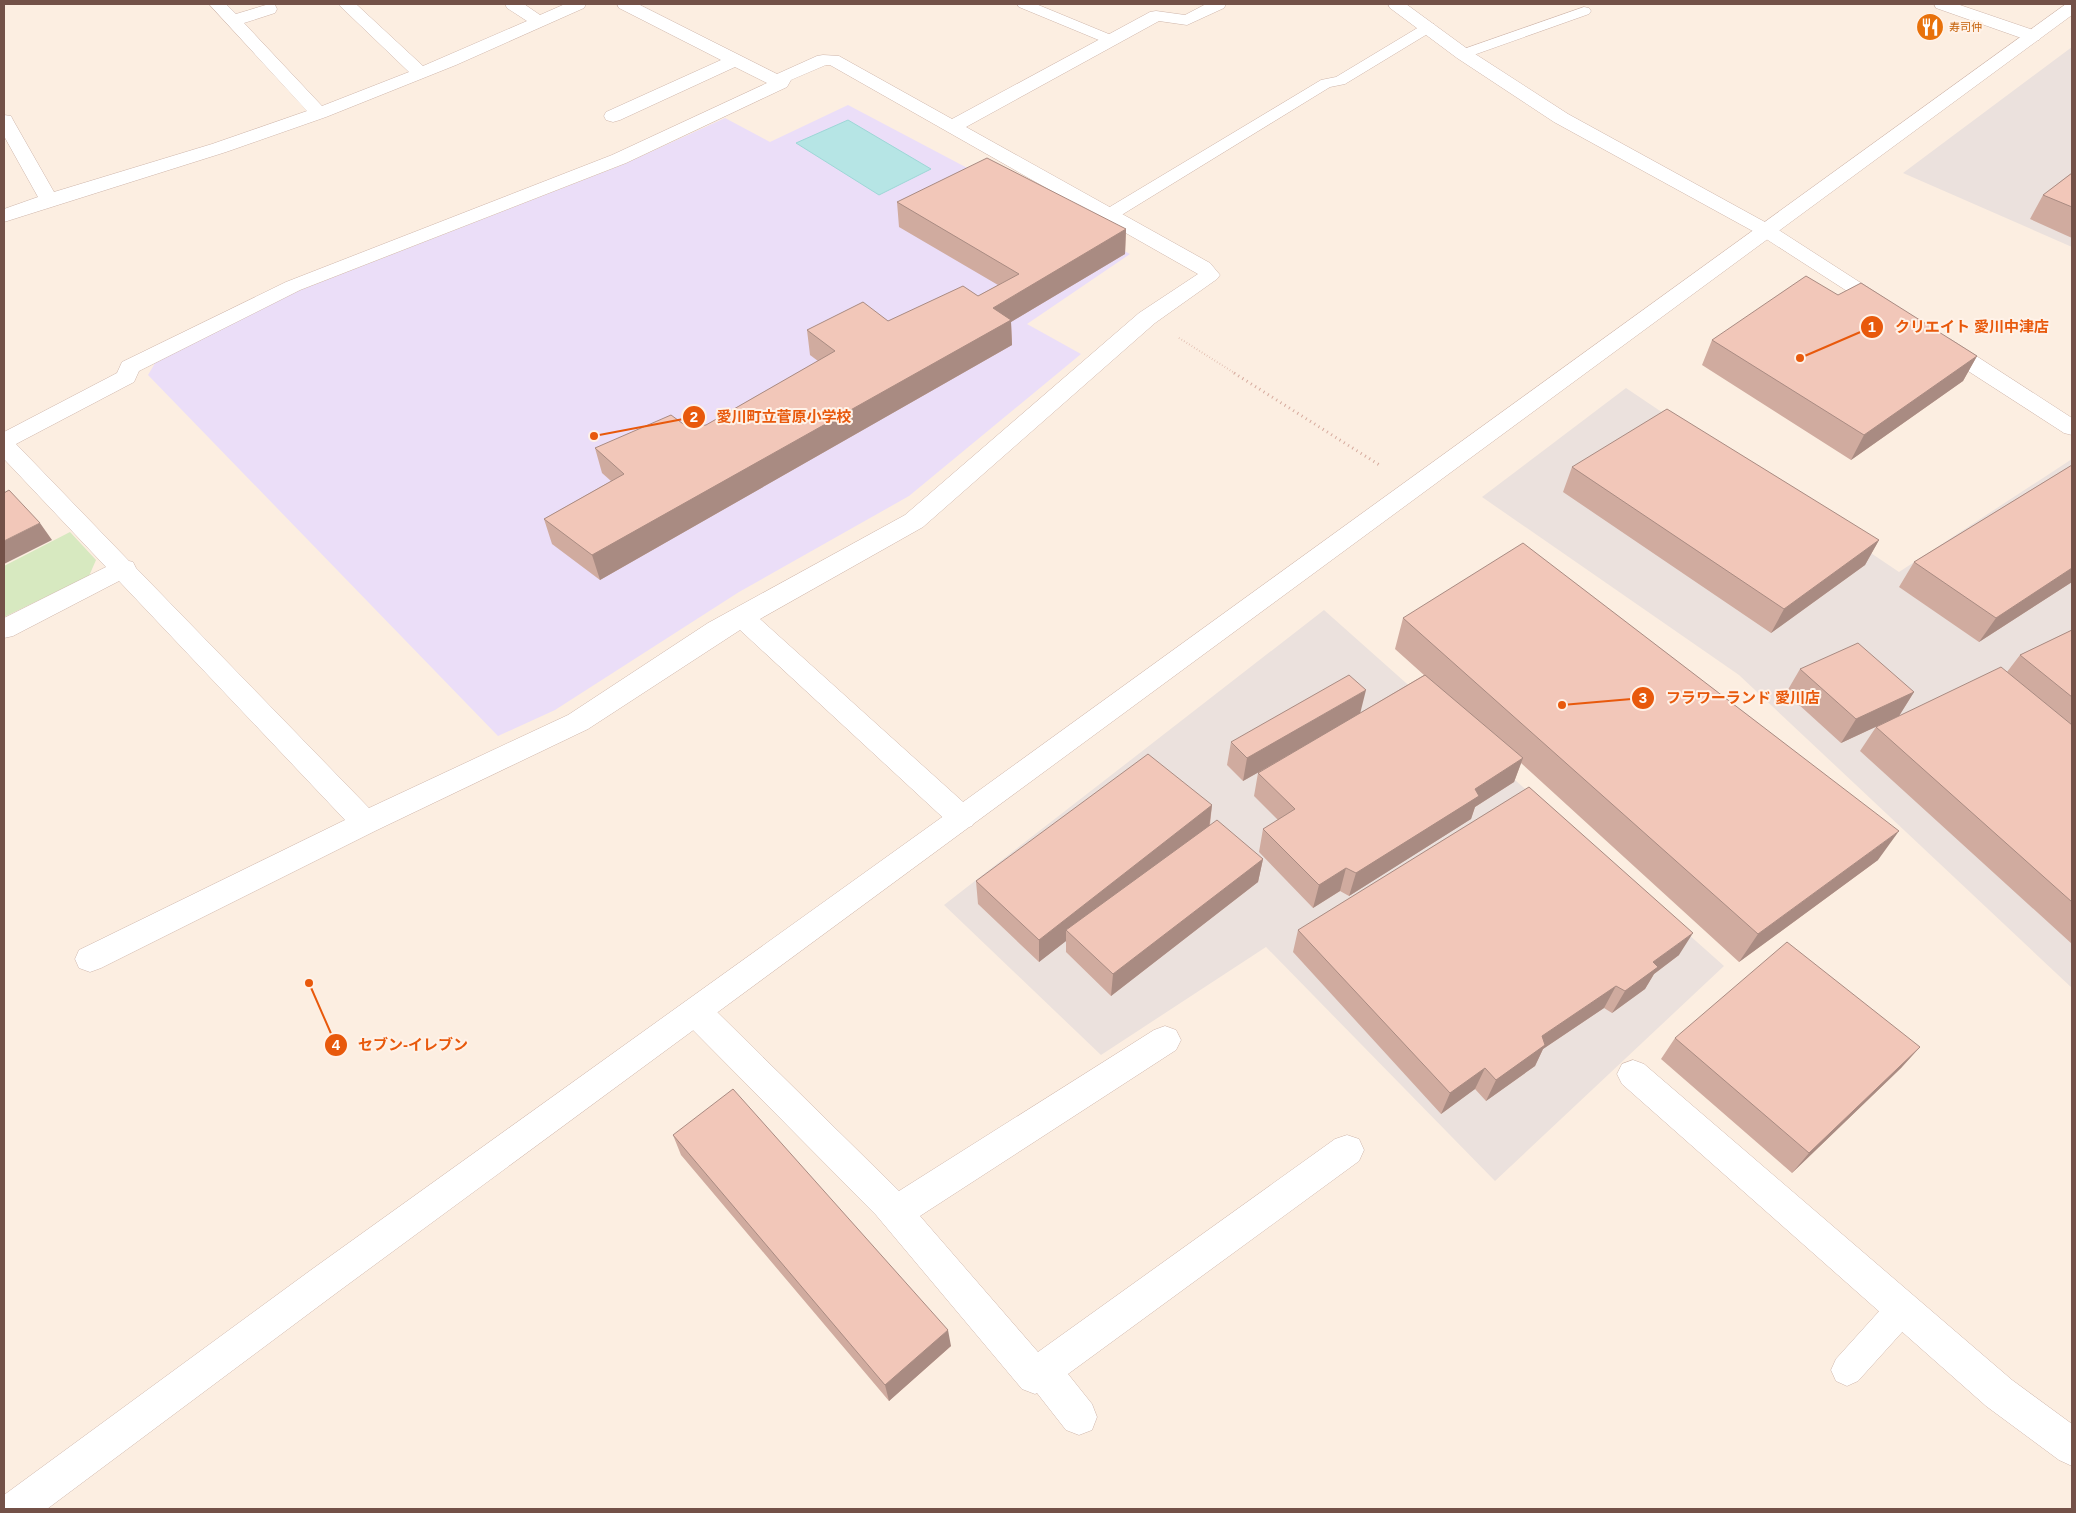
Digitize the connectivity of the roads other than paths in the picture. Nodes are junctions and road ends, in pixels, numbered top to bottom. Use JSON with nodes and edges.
{"nodes":[{"id":1,"x":217,"y":4,"type":"edge"},
{"id":2,"x":346,"y":4,"type":"edge"},
{"id":3,"x":513,"y":4,"type":"edge"},
{"id":4,"x":578,"y":4,"type":"edge"},
{"id":5,"x":625,"y":4,"type":"edge"},
{"id":6,"x":1024,"y":4,"type":"edge"},
{"id":7,"x":1218,"y":4,"type":"edge"},
{"id":8,"x":1396,"y":4,"type":"edge"},
{"id":9,"x":1942,"y":4,"type":"edge"},
{"id":10,"x":2072,"y":8,"type":"edge"},
{"id":11,"x":269,"y":9,"type":"dead end"},
{"id":12,"x":1584,"y":11,"type":"dead end"},
{"id":13,"x":233,"y":20,"type":"junction"},
{"id":14,"x":539,"y":22,"type":"junction"},
{"id":15,"x":1429,"y":27,"type":"junction"},
{"id":16,"x":2033,"y":36,"type":"junction"},
{"id":17,"x":1111,"y":40,"type":"junction"},
{"id":18,"x":1463,"y":54,"type":"junction"},
{"id":19,"x":735,"y":60,"type":"junction"},
{"id":20,"x":420,"y":73,"type":"junction"},
{"id":21,"x":781,"y":83,"type":"junction"},
{"id":22,"x":319,"y":113,"type":"junction"},
{"id":23,"x":613,"y":116,"type":"dead end"},
{"id":24,"x":4,"y":120,"type":"edge"},
{"id":25,"x":952,"y":127,"type":"junction"},
{"id":26,"x":49,"y":200,"type":"junction"},
{"id":27,"x":1109,"y":215,"type":"junction"},
{"id":28,"x":4,"y":216,"type":"edge"},
{"id":29,"x":1767,"y":231,"type":"junction"},
{"id":30,"x":1900,"y":317,"type":"edge"},
{"id":31,"x":1925,"y":333,"type":"edge"},
{"id":32,"x":2072,"y":428,"type":"edge"},
{"id":33,"x":4,"y":441,"type":"edge"},
{"id":34,"x":4,"y":445,"type":"edge"},
{"id":35,"x":124,"y":568,"type":"junction"},
{"id":36,"x":742,"y":617,"type":"junction"},
{"id":37,"x":4,"y":629,"type":"edge"},
{"id":38,"x":962,"y":818,"type":"junction"},
{"id":39,"x":365,"y":823,"type":"junction"},
{"id":40,"x":90,"y":959,"type":"dead end"},
{"id":41,"x":696,"y":1012,"type":"junction"},
{"id":42,"x":1165,"y":1040,"type":"dead end"},
{"id":43,"x":1633,"y":1074,"type":"dead end"},
{"id":44,"x":1347,"y":1150,"type":"dead end"},
{"id":45,"x":896,"y":1212,"type":"junction"},
{"id":46,"x":1902,"y":1309,"type":"junction"},
{"id":47,"x":1042,"y":1370,"type":"junction"},
{"id":48,"x":1847,"y":1370,"type":"dead end"},
{"id":49,"x":1079,"y":1418,"type":"dead end"},
{"id":50,"x":2072,"y":1447,"type":"edge"},
{"id":51,"x":16,"y":1509,"type":"edge"}],
"edges":[{"from":1,"to":13,"type":"street"},
{"from":2,"to":20,"type":"street"},
{"from":3,"to":14,"type":"street"},
{"from":4,"to":14,"type":"street"},
{"from":5,"to":19,"type":"street"},
{"from":6,"to":17,"type":"lane"},
{"from":7,"to":17,"type":"street"},
{"from":8,"to":15,"type":"street"},
{"from":9,"to":16,"type":"street"},
{"from":10,"to":16,"type":"street"},
{"from":11,"to":13,"type":"street"},
{"from":12,"to":18,"type":"lane"},
{"from":13,"to":22,"type":"street"},
{"from":14,"to":20,"type":"street"},
{"from":15,"to":18,"type":"street"},
{"from":15,"to":27,"type":"lane"},
{"from":16,"to":29,"type":"street"},
{"from":17,"to":25,"type":"street"},
{"from":18,"to":29,"type":"street"},
{"from":19,"to":21,"type":"street"},
{"from":19,"to":23,"type":"street"},
{"from":20,"to":22,"type":"street"},
{"from":21,"to":25,"type":"street"},
{"from":21,"to":33,"type":"street"},
{"from":22,"to":26,"type":"street"},
{"from":24,"to":26,"type":"street"},
{"from":25,"to":27,"type":"street"},
{"from":26,"to":28,"type":"street"},
{"from":27,"to":36,"type":"street"},
{"from":29,"to":30,"type":"street"},
{"from":29,"to":38,"type":"street"},
{"from":31,"to":32,"type":"street"},
{"from":34,"to":35,"type":"street"},
{"from":35,"to":37,"type":"street"},
{"from":35,"to":39,"type":"street"},
{"from":36,"to":38,"type":"street"},
{"from":36,"to":39,"type":"street"},
{"from":38,"to":41,"type":"street"},
{"from":39,"to":40,"type":"street"},
{"from":41,"to":45,"type":"street"},
{"from":41,"to":51,"type":"street"},
{"from":42,"to":45,"type":"street"},
{"from":43,"to":46,"type":"street"},
{"from":44,"to":47,"type":"street"},
{"from":45,"to":47,"type":"street"},
{"from":46,"to":48,"type":"lane"},
{"from":46,"to":50,"type":"street"},
{"from":47,"to":49,"type":"street"}]}
